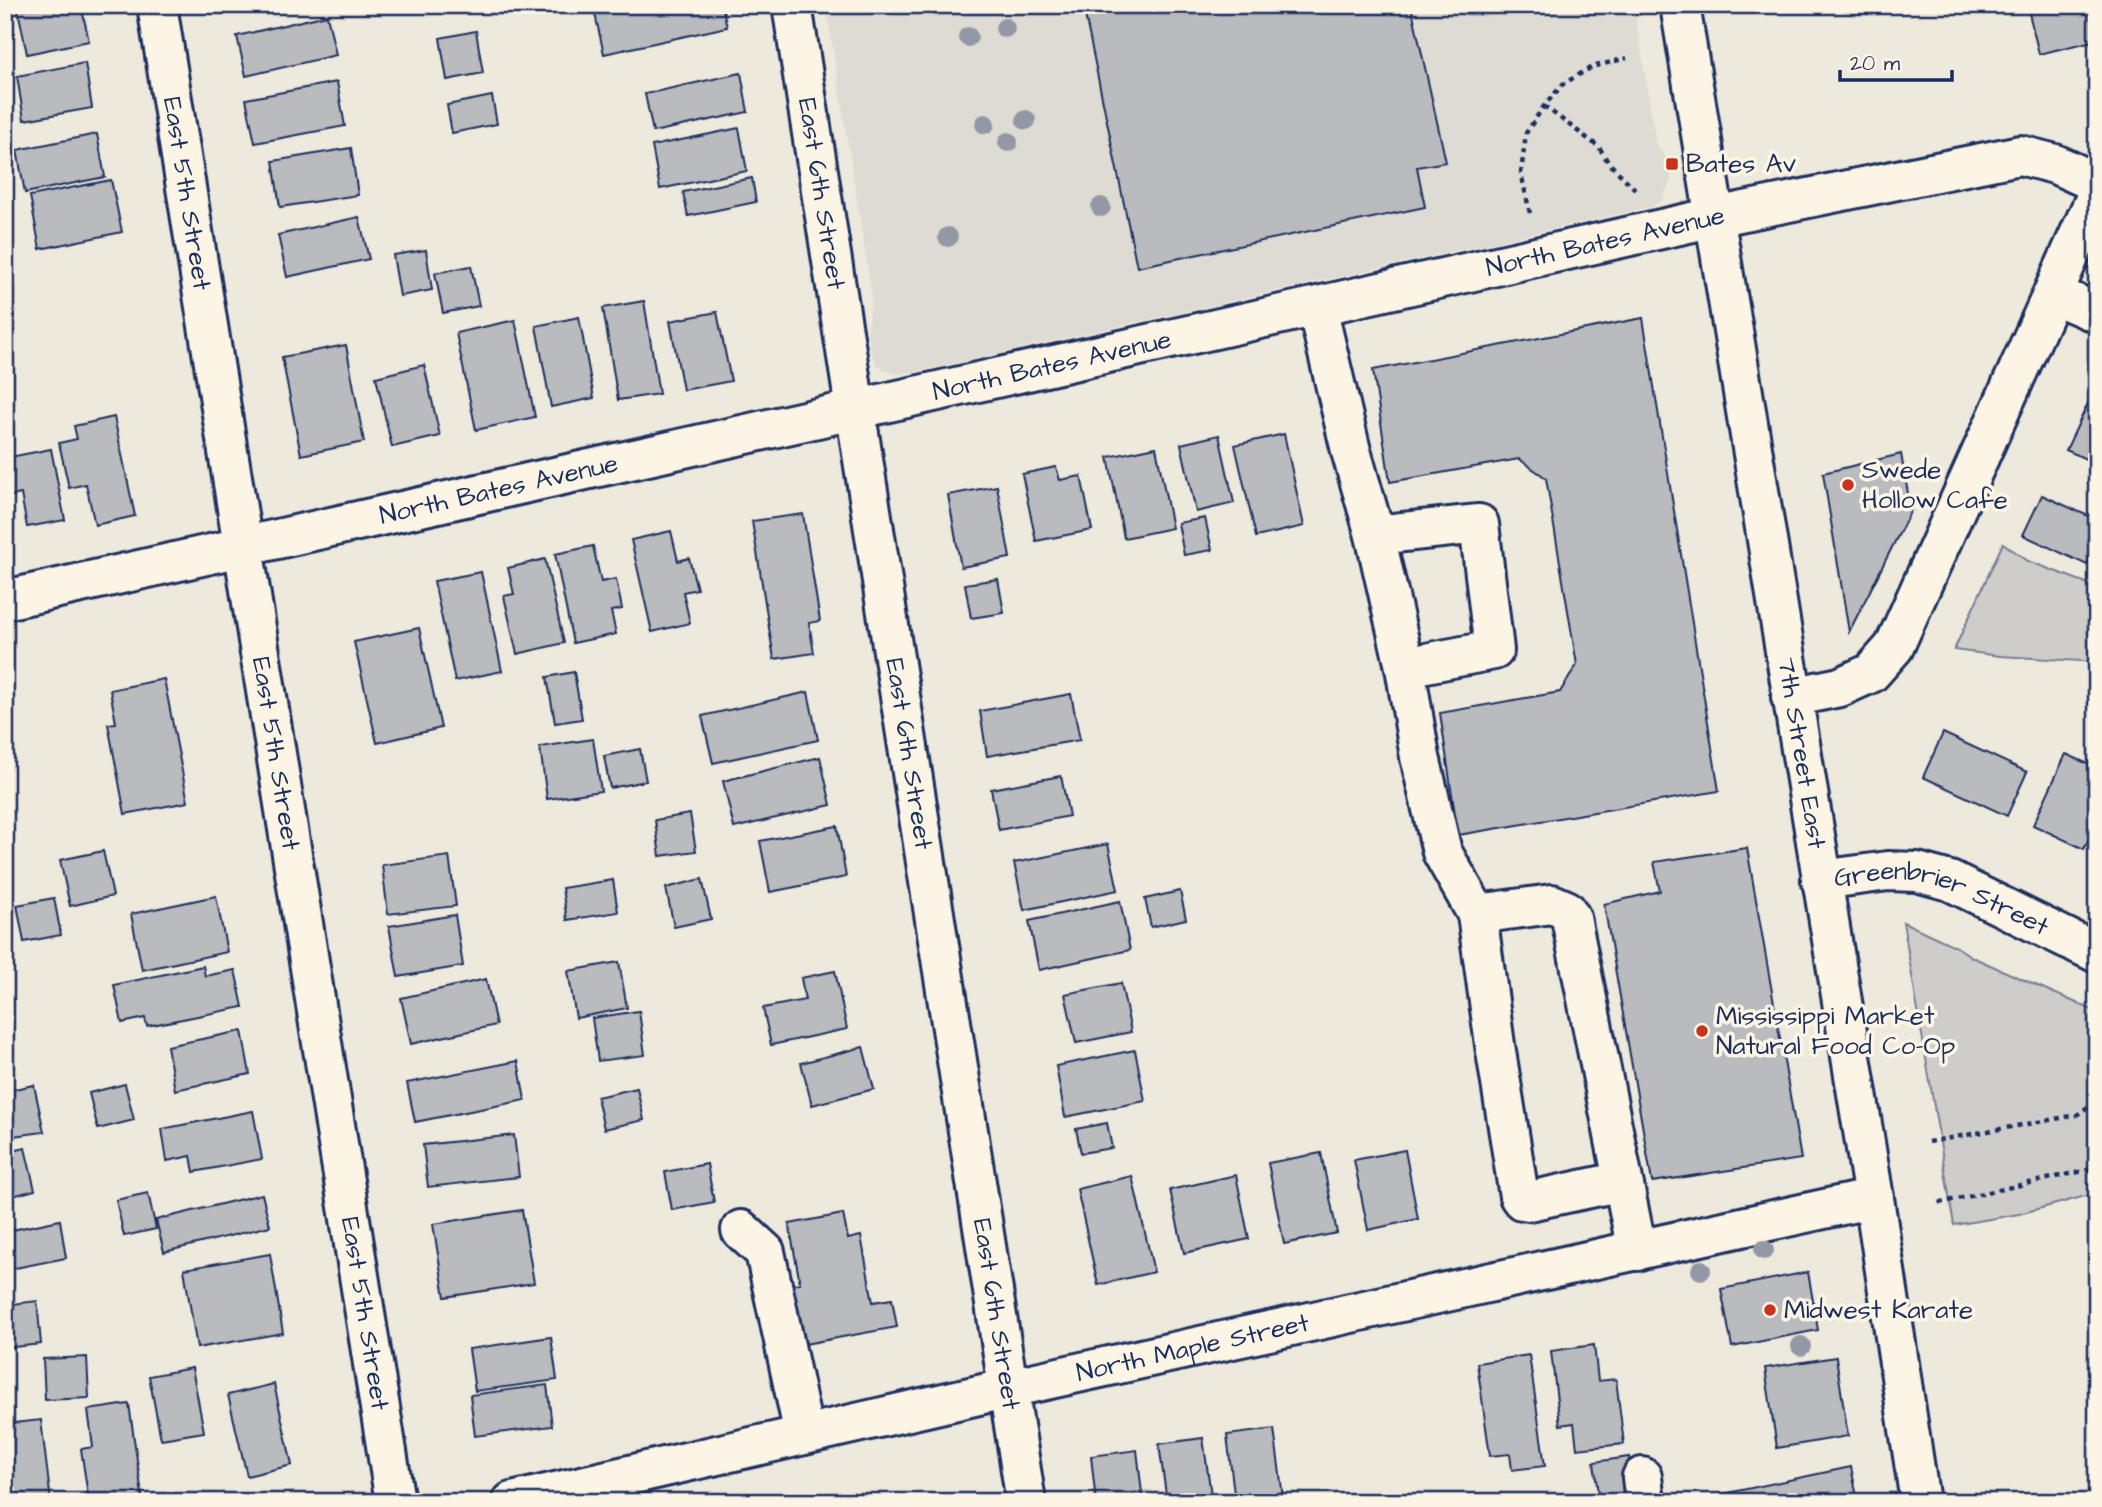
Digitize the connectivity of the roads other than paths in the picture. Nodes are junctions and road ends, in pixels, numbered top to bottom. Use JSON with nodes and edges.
{"nodes":[{"id":1,"x":157,"y":5,"type":"edge"},
{"id":2,"x":792,"y":5,"type":"edge"},
{"id":3,"x":1680,"y":5,"type":"edge"},
{"id":4,"x":2097,"y":183,"type":"edge"},
{"id":5,"x":2097,"y":195,"type":"edge"},
{"id":6,"x":1715,"y":218,"type":"junction"},
{"id":7,"x":2053,"y":294,"type":"junction"},
{"id":8,"x":1317,"y":307,"type":"junction"},
{"id":9,"x":2097,"y":313,"type":"edge"},
{"id":10,"x":855,"y":411,"type":"junction"},
{"id":11,"x":1376,"y":535,"type":"junction"},
{"id":12,"x":243,"y":548,"type":"junction"},
{"id":13,"x":5,"y":600,"type":"edge"},
{"id":14,"x":1405,"y":667,"type":"junction"},
{"id":15,"x":1791,"y":697,"type":"junction"},
{"id":16,"x":1821,"y":880,"type":"junction"},
{"id":17,"x":1477,"y":914,"type":"junction"},
{"id":18,"x":2097,"y":953,"type":"edge"},
{"id":19,"x":1623,"y":1181,"type":"junction"},
{"id":20,"x":1874,"y":1198,"type":"junction"},
{"id":21,"x":741,"y":1230,"type":"dead end"},
{"id":22,"x":1637,"y":1251,"type":"junction"},
{"id":23,"x":1009,"y":1388,"type":"junction"},
{"id":24,"x":804,"y":1435,"type":"junction"},
{"id":25,"x":395,"y":1502,"type":"edge"},
{"id":26,"x":512,"y":1502,"type":"edge"},
{"id":27,"x":1026,"y":1502,"type":"edge"},
{"id":28,"x":1920,"y":1502,"type":"edge"}],
"edges":[{"from":1,"to":12,"type":"street","name":"East 5th Street"},
{"from":2,"to":10,"type":"street","name":"East 6th Street"},
{"from":3,"to":6,"type":"street","name":"7th Street East"},
{"from":4,"to":6,"type":"street","name":"North Bates Avenue"},
{"from":5,"to":7,"type":"street"},
{"from":6,"to":8,"type":"street","name":"North Bates Avenue"},
{"from":6,"to":15,"type":"street","name":"7th Street East"},
{"from":7,"to":9,"type":"street"},
{"from":7,"to":15,"type":"street"},
{"from":8,"to":10,"type":"street","name":"North Bates Avenue"},
{"from":8,"to":11,"type":"street"},
{"from":10,"to":12,"type":"street","name":"North Bates Avenue"},
{"from":10,"to":23,"type":"street","name":"East 6th Street"},
{"from":11,"to":14,"type":"street"},
{"from":11,"to":14,"type":"street"},
{"from":12,"to":13,"type":"street","name":"North Bates Avenue"},
{"from":12,"to":25,"type":"street","name":"East 5th Street"},
{"from":14,"to":17,"type":"street"},
{"from":15,"to":16,"type":"street","name":"7th Street East"},
{"from":16,"to":18,"type":"street","name":"Greenbrier Street"},
{"from":16,"to":20,"type":"street","name":"7th Street East"},
{"from":17,"to":19,"type":"street"},
{"from":17,"to":19,"type":"street"},
{"from":19,"to":22,"type":"street"},
{"from":20,"to":22,"type":"street","name":"North Maple Street"},
{"from":20,"to":28,"type":"street","name":"7th Street East"},
{"from":21,"to":24,"type":"street"},
{"from":22,"to":23,"type":"street","name":"North Maple Street"},
{"from":23,"to":24,"type":"street","name":"North Maple Street"},
{"from":23,"to":27,"type":"street","name":"East 6th Street"},
{"from":24,"to":26,"type":"street","name":"North Maple Street"}]}
